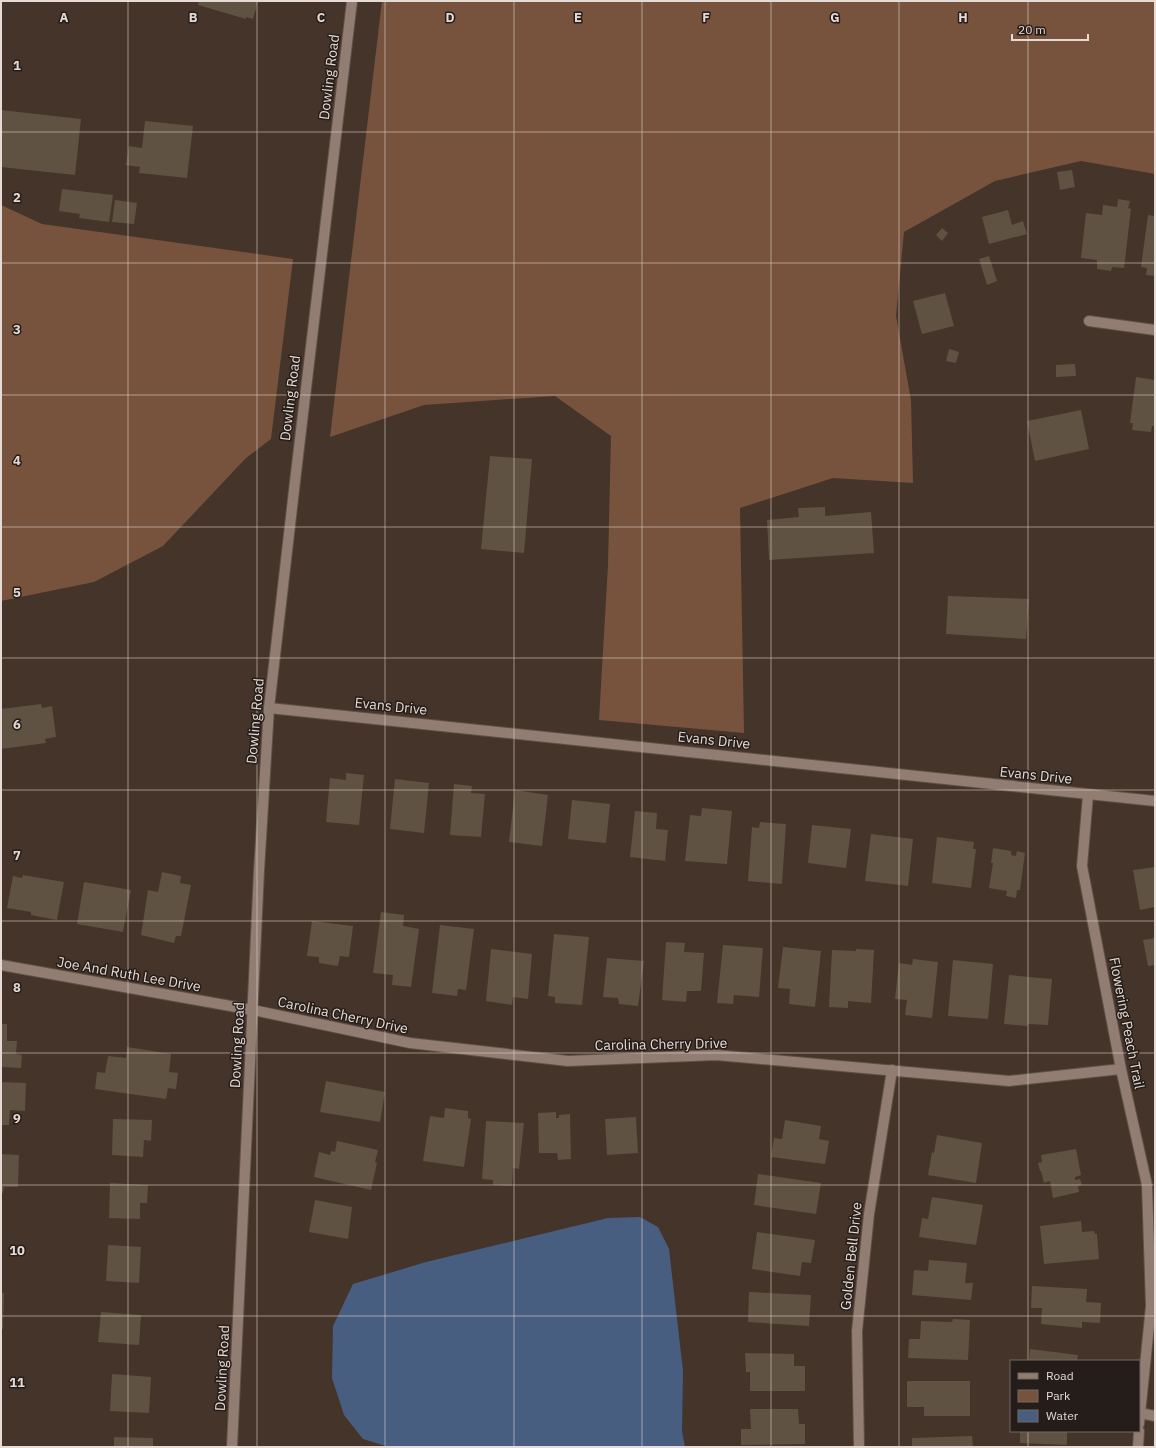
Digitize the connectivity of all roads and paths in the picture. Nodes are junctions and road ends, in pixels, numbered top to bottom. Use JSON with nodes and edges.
{"nodes":[{"id":1,"x":352,"y":1,"type":"edge"},
{"id":2,"x":1089,"y":321,"type":"dead end"},
{"id":3,"x":1155,"y":330,"type":"edge"},
{"id":4,"x":269,"y":708,"type":"junction"},
{"id":5,"x":1088,"y":795,"type":"junction"},
{"id":6,"x":1155,"y":801,"type":"edge"},
{"id":7,"x":1,"y":965,"type":"edge"},
{"id":8,"x":253,"y":1010,"type":"junction"},
{"id":9,"x":1121,"y":1069,"type":"junction"},
{"id":10,"x":892,"y":1070,"type":"junction"},
{"id":11,"x":1140,"y":1413,"type":"edge"},
{"id":12,"x":1155,"y":1416,"type":"edge"},
{"id":13,"x":1139,"y":1432,"type":"edge"},
{"id":14,"x":232,"y":1447,"type":"edge"},
{"id":15,"x":859,"y":1447,"type":"edge"},
{"id":16,"x":1138,"y":1447,"type":"edge"}],
"edges":[{"from":1,"to":4,"type":"street","name":"Dowling Road"},
{"from":2,"to":3,"type":"street"},
{"from":4,"to":5,"type":"street","name":"Evans Drive"},
{"from":4,"to":8,"type":"street","name":"Dowling Road"},
{"from":5,"to":6,"type":"street","name":"Evans Drive"},
{"from":5,"to":9,"type":"street","name":"Flowering Peach Trail"},
{"from":7,"to":8,"type":"street","name":"Joe And Ruth Lee Drive"},
{"from":8,"to":10,"type":"street","name":"Carolina Cherry Drive"},
{"from":8,"to":14,"type":"street","name":"Dowling Road"},
{"from":9,"to":10,"type":"street","name":"Carolina Cherry Drive"},
{"from":9,"to":11,"type":"street","name":"Flowering Peach Trail"},
{"from":10,"to":15,"type":"street","name":"Golden Bell Drive"},
{"from":11,"to":12,"type":"street"},
{"from":13,"to":16,"type":"street"}]}
